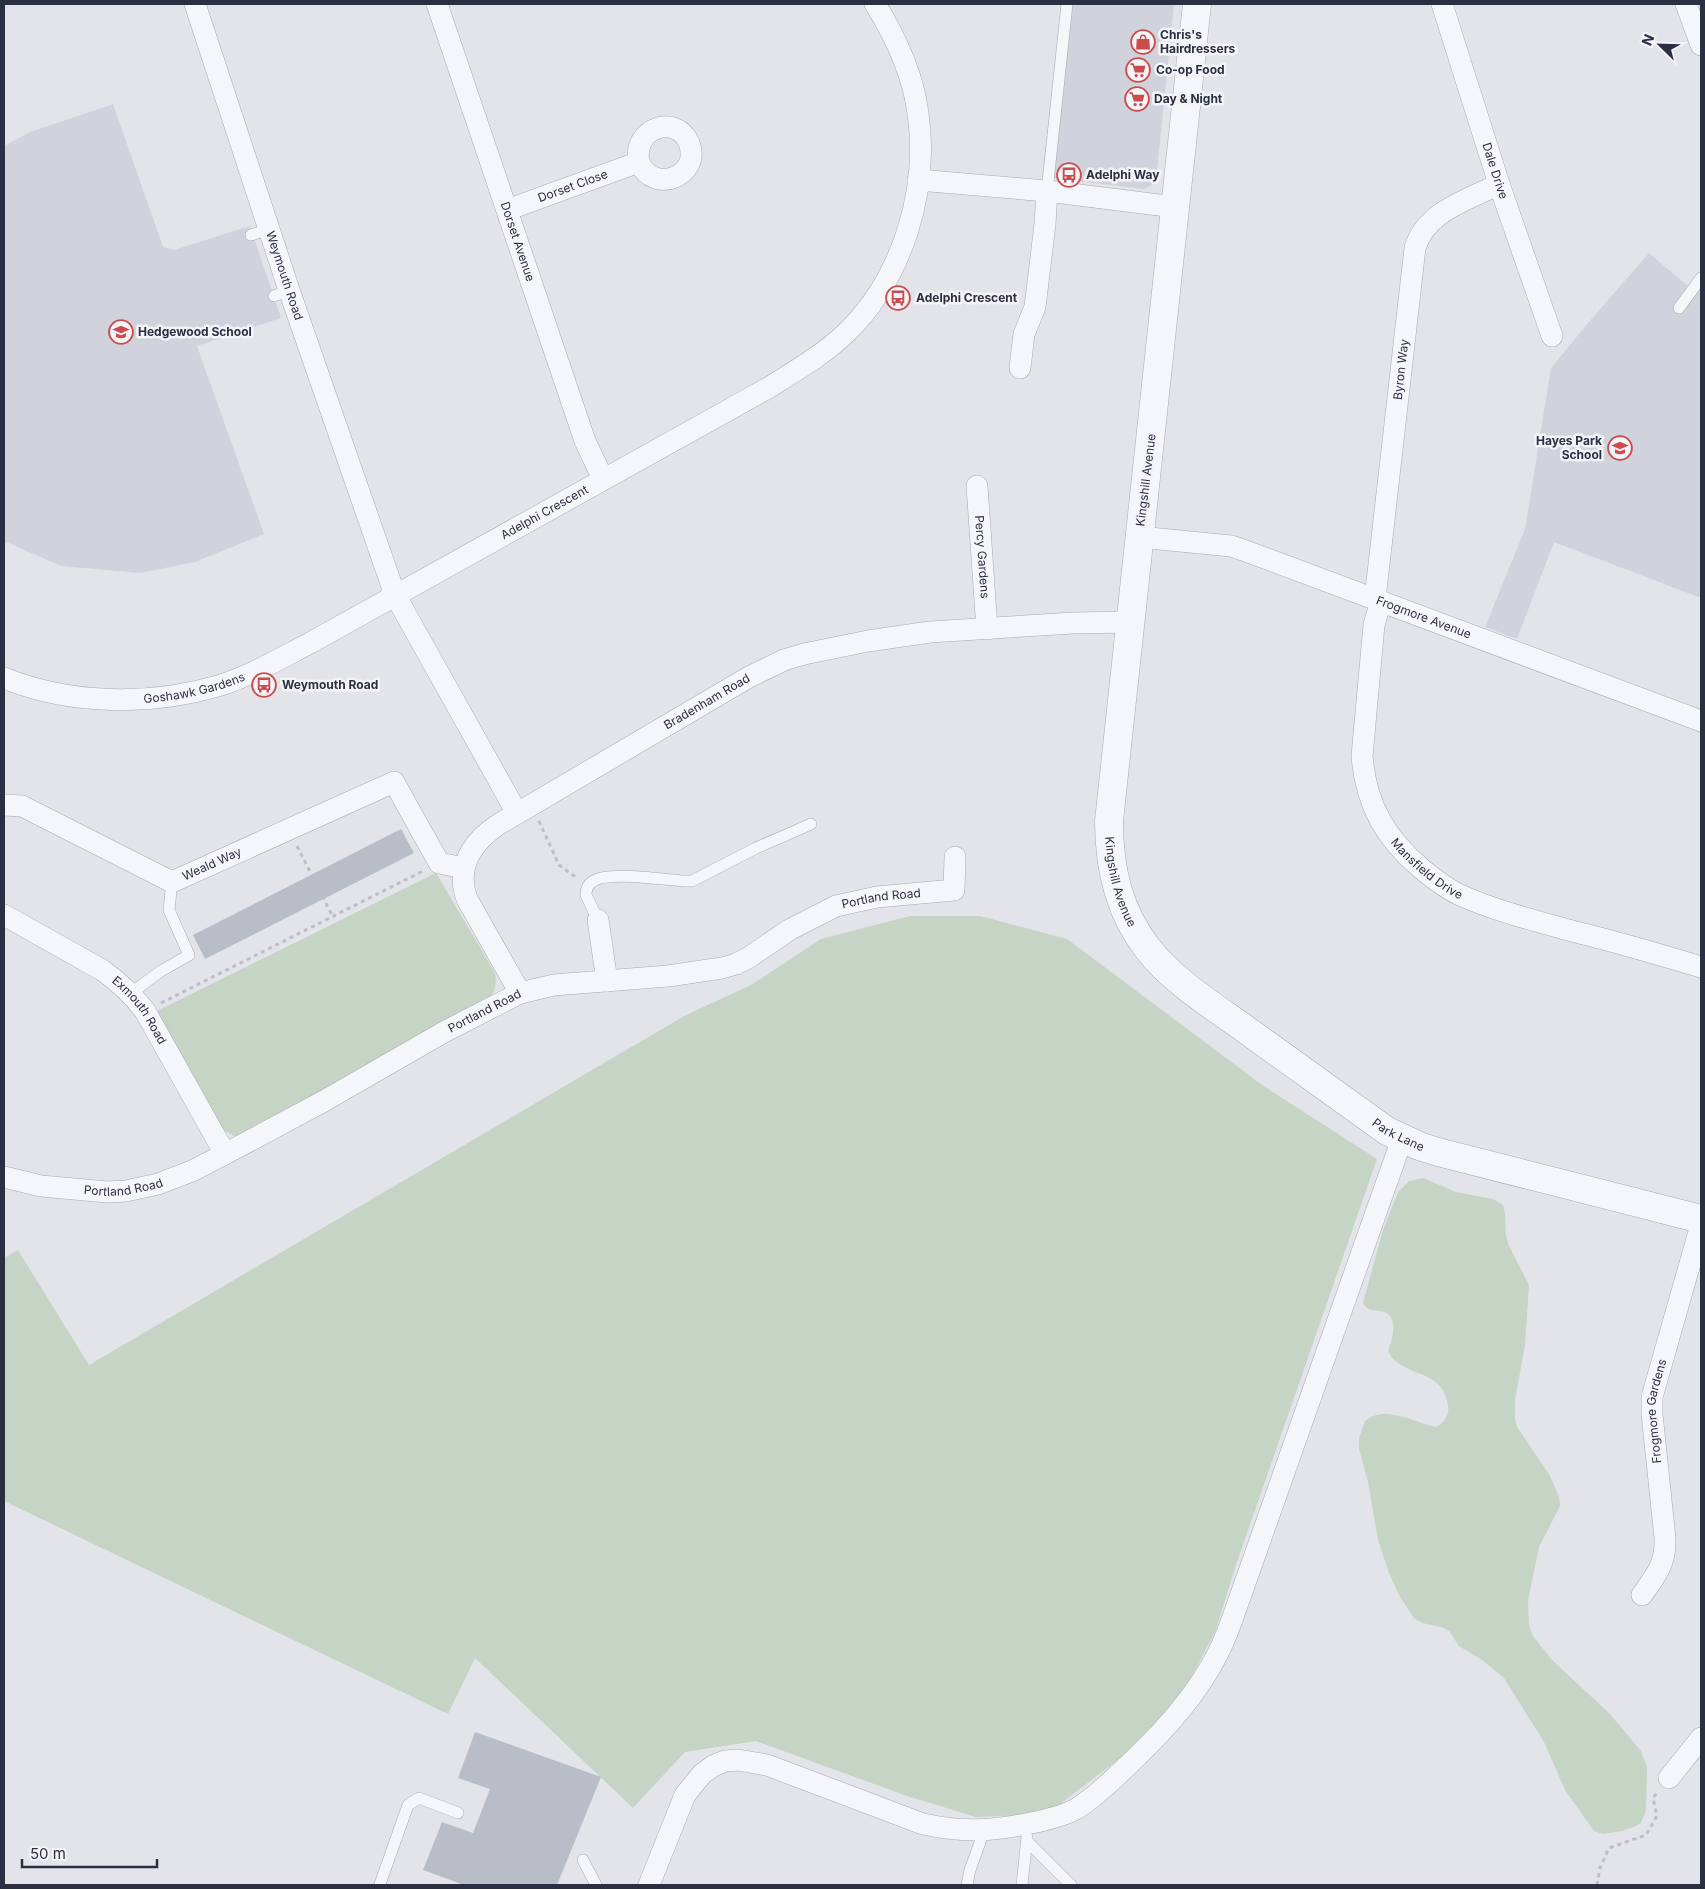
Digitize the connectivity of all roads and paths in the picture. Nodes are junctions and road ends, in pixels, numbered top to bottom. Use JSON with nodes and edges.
{"nodes":[{"id":1,"x":195,"y":4,"type":"edge"},
{"id":2,"x":437,"y":4,"type":"edge"},
{"id":3,"x":875,"y":4,"type":"edge"},
{"id":4,"x":1067,"y":4,"type":"edge"},
{"id":5,"x":1197,"y":4,"type":"edge"},
{"id":6,"x":1442,"y":4,"type":"edge"},
{"id":7,"x":1686,"y":4,"type":"edge"},
{"id":8,"x":1701,"y":45,"type":"edge"},
{"id":9,"x":639,"y":162,"type":"dead end"},
{"id":10,"x":918,"y":180,"type":"junction"},
{"id":11,"x":1499,"y":184,"type":"junction"},
{"id":12,"x":1047,"y":191,"type":"junction"},
{"id":13,"x":1174,"y":207,"type":"junction"},
{"id":14,"x":507,"y":210,"type":"junction"},
{"id":15,"x":1701,"y":278,"type":"edge"},
{"id":16,"x":1679,"y":308,"type":"dead end"},
{"id":17,"x":1552,"y":336,"type":"dead end"},
{"id":18,"x":1020,"y":368,"type":"dead end"},
{"id":19,"x":603,"y":479,"type":"junction"},
{"id":20,"x":977,"y":486,"type":"dead end"},
{"id":21,"x":1139,"y":537,"type":"junction"},
{"id":22,"x":395,"y":595,"type":"junction"},
{"id":23,"x":1378,"y":600,"type":"junction"},
{"id":24,"x":1131,"y":622,"type":"junction"},
{"id":25,"x":987,"y":629,"type":"junction"},
{"id":26,"x":4,"y":678,"type":"edge"},
{"id":27,"x":1701,"y":721,"type":"edge"},
{"id":28,"x":4,"y":805,"type":"edge"},
{"id":29,"x":524,"y":809,"type":"junction"},
{"id":30,"x":811,"y":824,"type":"dead end"},
{"id":31,"x":289,"y":829,"type":"junction"},
{"id":32,"x":955,"y":857,"type":"dead end"},
{"id":33,"x":439,"y":863,"type":"junction"},
{"id":34,"x":464,"y":868,"type":"junction"},
{"id":35,"x":172,"y":882,"type":"junction"},
{"id":36,"x":588,"y":886,"type":"junction"},
{"id":37,"x":4,"y":915,"type":"edge"},
{"id":38,"x":332,"y":917,"type":"junction"},
{"id":39,"x":598,"y":920,"type":"joint"},
{"id":40,"x":1147,"y":948,"type":"joint"},
{"id":41,"x":1701,"y":967,"type":"edge"},
{"id":42,"x":607,"y":981,"type":"junction"},
{"id":43,"x":130,"y":993,"type":"junction"},
{"id":44,"x":520,"y":993,"type":"junction"},
{"id":45,"x":145,"y":1011,"type":"junction"},
{"id":46,"x":1402,"y":1139,"type":"junction"},
{"id":47,"x":225,"y":1154,"type":"junction"},
{"id":48,"x":4,"y":1177,"type":"edge"},
{"id":49,"x":1701,"y":1219,"type":"edge"},
{"id":50,"x":1701,"y":1225,"type":"edge"},
{"id":51,"x":1642,"y":1595,"type":"dead end"},
{"id":52,"x":1701,"y":1738,"type":"edge"},
{"id":53,"x":1669,"y":1778,"type":"joint"},
{"id":54,"x":458,"y":1813,"type":"dead end"},
{"id":55,"x":984,"y":1831,"type":"junction"},
{"id":56,"x":1026,"y":1832,"type":"junction"},
{"id":57,"x":583,"y":1860,"type":"dead end"},
{"id":58,"x":381,"y":1885,"type":"edge"},
{"id":59,"x":596,"y":1885,"type":"edge"},
{"id":60,"x":649,"y":1885,"type":"edge"},
{"id":61,"x":967,"y":1885,"type":"edge"},
{"id":62,"x":1022,"y":1885,"type":"edge"},
{"id":63,"x":1071,"y":1885,"type":"edge"},
{"id":64,"x":1597,"y":1885,"type":"edge"}],
"edges":[{"from":1,"to":22,"type":"street","name":"Weymouth Road"},
{"from":2,"to":14,"type":"street","name":"Dorset Avenue"},
{"from":3,"to":10,"type":"street","name":"Adelphi Crescent"},
{"from":4,"to":12,"type":"lane"},
{"from":5,"to":13,"type":"street","name":"Kingshill Avenue"},
{"from":6,"to":11,"type":"street","name":"Dale Drive"},
{"from":7,"to":8,"type":"street"},
{"from":9,"to":14,"type":"street","name":"Dorset Close"},
{"from":10,"to":12,"type":"street"},
{"from":10,"to":19,"type":"street","name":"Adelphi Crescent"},
{"from":11,"to":17,"type":"street","name":"Dale Drive"},
{"from":11,"to":23,"type":"street","name":"Byron Way"},
{"from":12,"to":13,"type":"street"},
{"from":12,"to":18,"type":"street"},
{"from":13,"to":21,"type":"street","name":"Kingshill Avenue"},
{"from":14,"to":19,"type":"street","name":"Dorset Avenue"},
{"from":15,"to":16,"type":"lane"},
{"from":19,"to":22,"type":"street","name":"Adelphi Crescent"},
{"from":20,"to":25,"type":"street","name":"Percy Gardens"},
{"from":21,"to":23,"type":"street","name":"Frogmore Avenue"},
{"from":21,"to":24,"type":"street","name":"Kingshill Avenue"},
{"from":22,"to":26,"type":"street","name":"Goshawk Gardens"},
{"from":22,"to":29,"type":"street","name":"Weymouth Road"},
{"from":23,"to":27,"type":"street","name":"Frogmore Avenue"},
{"from":23,"to":41,"type":"street","name":"Mansfield Drive"},
{"from":24,"to":25,"type":"street","name":"Bradenham Road"},
{"from":24,"to":40,"type":"street","name":"Kingshill Avenue"},
{"from":25,"to":29,"type":"street","name":"Bradenham Road"},
{"from":28,"to":35,"type":"street","name":"Weald Way"},
{"from":29,"to":34,"type":"street","name":"Bradenham Road"},
{"from":29,"to":36,"type":"path"},
{"from":30,"to":36,"type":"lane"},
{"from":31,"to":33,"type":"street","name":"Weald Way"},
{"from":31,"to":35,"type":"street","name":"Weald Way"},
{"from":31,"to":38,"type":"path"},
{"from":32,"to":42,"type":"street","name":"Portland Road"},
{"from":33,"to":34,"type":"street"},
{"from":33,"to":38,"type":"path"},
{"from":34,"to":44,"type":"street","name":"Bradenham Road"},
{"from":35,"to":43,"type":"lane"},
{"from":36,"to":39,"type":"lane"},
{"from":37,"to":43,"type":"street","name":"Exmouth Road"},
{"from":38,"to":45,"type":"path"},
{"from":39,"to":42,"type":"street"},
{"from":40,"to":46,"type":"street","name":"Park Lane"},
{"from":42,"to":44,"type":"street","name":"Portland Road"},
{"from":43,"to":45,"type":"street","name":"Exmouth Road"},
{"from":44,"to":47,"type":"street","name":"Portland Road"},
{"from":45,"to":47,"type":"street","name":"Exmouth Road"},
{"from":46,"to":49,"type":"street","name":"Park Lane"},
{"from":46,"to":56,"type":"street"},
{"from":47,"to":48,"type":"street","name":"Portland Road"},
{"from":50,"to":51,"type":"street","name":"Frogmore Gardens"},
{"from":52,"to":53,"type":"street"},
{"from":53,"to":64,"type":"path"},
{"from":54,"to":58,"type":"lane"},
{"from":55,"to":56,"type":"street"},
{"from":55,"to":60,"type":"street"},
{"from":55,"to":61,"type":"lane"},
{"from":56,"to":62,"type":"lane"},
{"from":56,"to":63,"type":"lane"},
{"from":57,"to":59,"type":"lane"}]}
